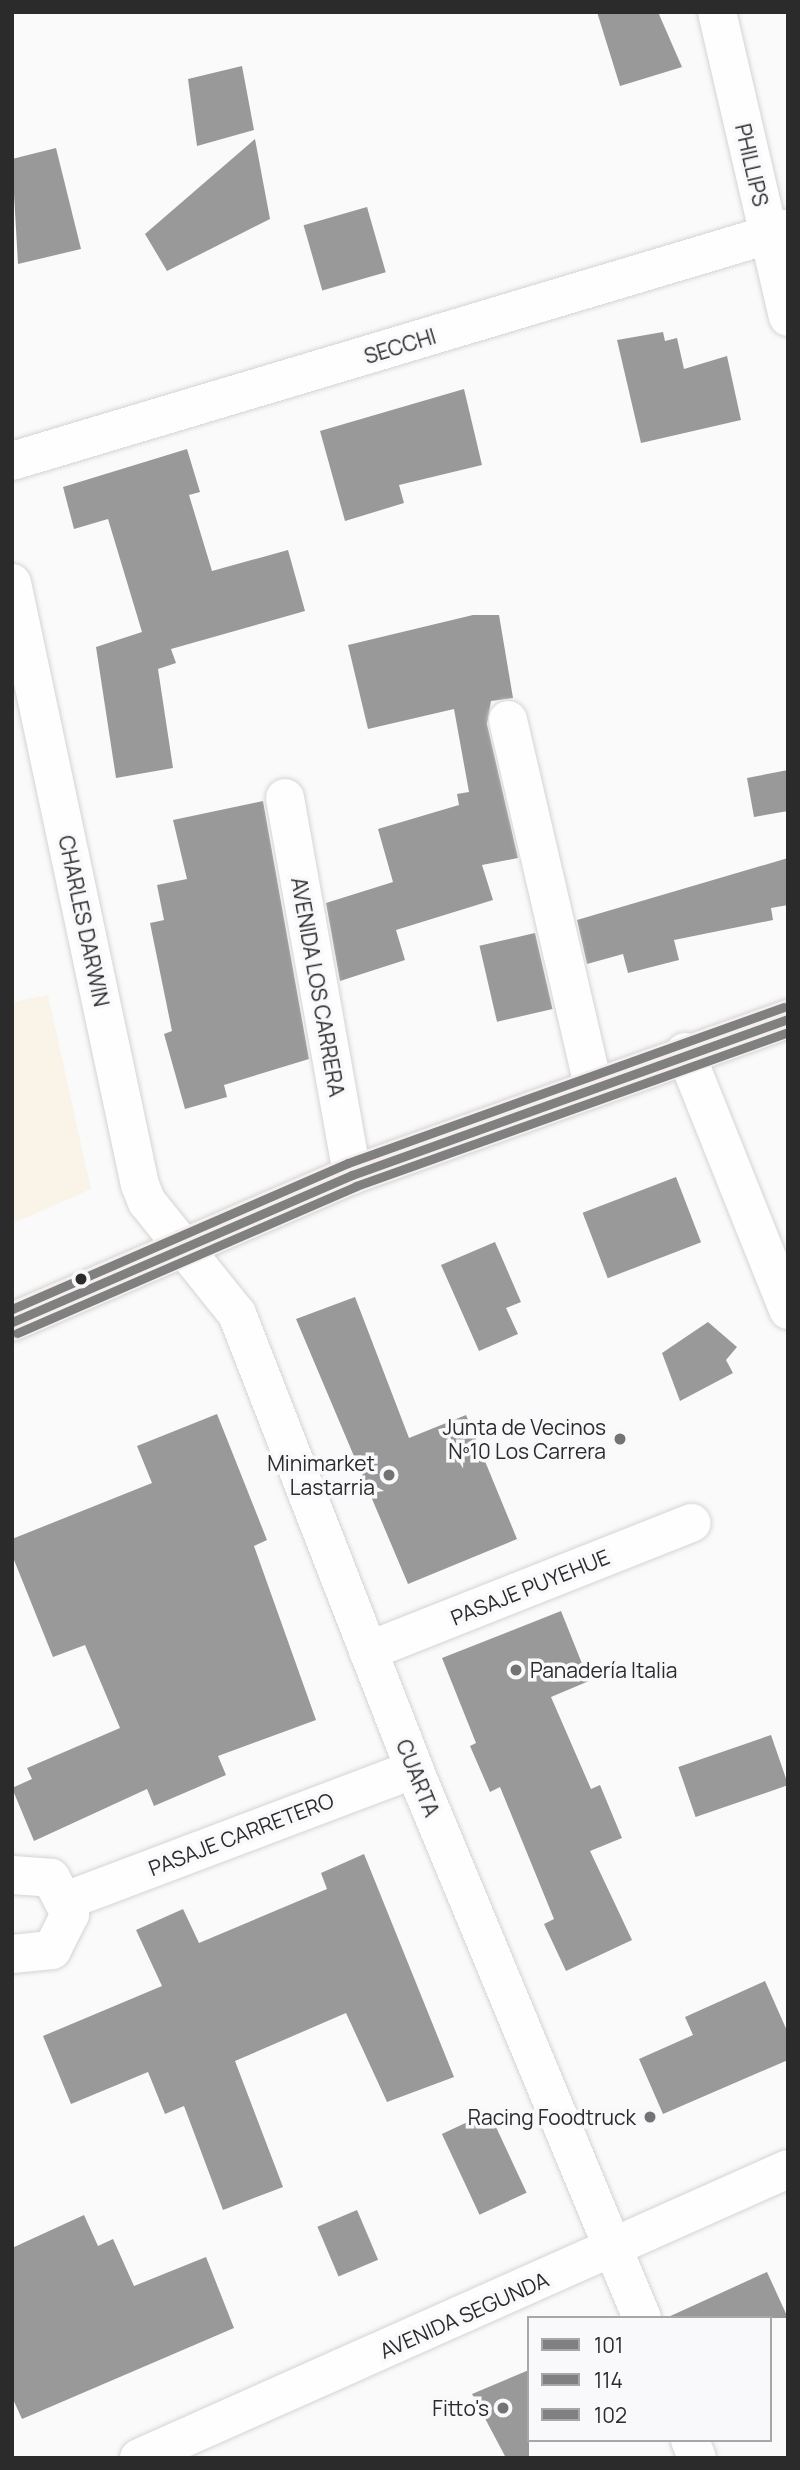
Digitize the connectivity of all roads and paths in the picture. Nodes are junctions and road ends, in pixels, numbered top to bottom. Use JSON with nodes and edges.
{"nodes":[{"id":1,"x":717,"y":12,"type":"edge"},
{"id":2,"x":778,"y":232,"type":"edge"},
{"id":3,"x":788,"y":317,"type":"edge"},
{"id":4,"x":12,"y":461,"type":"edge"},
{"id":5,"x":12,"y":583,"type":"edge"},
{"id":6,"x":508,"y":720,"type":"dead end"},
{"id":7,"x":285,"y":798,"type":"dead end"},
{"id":8,"x":788,"y":1019,"type":"edge"},
{"id":9,"x":685,"y":1052,"type":"junction"},
{"id":10,"x":593,"y":1086,"type":"junction"},
{"id":11,"x":352,"y":1175,"type":"junction"},
{"id":12,"x":182,"y":1246,"type":"junction"},
{"id":13,"x":788,"y":1310,"type":"edge"},
{"id":14,"x":12,"y":1322,"type":"edge"},
{"id":15,"x":692,"y":1523,"type":"dead end"},
{"id":16,"x":368,"y":1651,"type":"junction"},
{"id":17,"x":414,"y":1769,"type":"junction"},
{"id":18,"x":12,"y":1875,"type":"edge"},
{"id":19,"x":68,"y":1900,"type":"junction"},
{"id":20,"x":12,"y":1954,"type":"edge"},
{"id":21,"x":788,"y":2169,"type":"edge"},
{"id":22,"x":615,"y":2248,"type":"junction"},
{"id":23,"x":641,"y":2316,"type":"edge"},
{"id":24,"x":201,"y":2446,"type":"edge"},
{"id":25,"x":139,"y":2458,"type":"edge"}],
"edges":[{"from":1,"to":2,"type":"street","name":"PHILLIPS"},
{"from":2,"to":3,"type":"street","name":"PHILLIPS"},
{"from":2,"to":4,"type":"street","name":"SECCHI"},
{"from":5,"to":12,"type":"street","name":"CHARLES DARWIN"},
{"from":6,"to":10,"type":"street"},
{"from":7,"to":11,"type":"street","name":"AVENIDA LOS CARRERA"},
{"from":8,"to":9,"type":"main road"},
{"from":9,"to":10,"type":"main road"},
{"from":9,"to":13,"type":"street"},
{"from":10,"to":11,"type":"main road"},
{"from":11,"to":12,"type":"main road"},
{"from":12,"to":14,"type":"main road"},
{"from":12,"to":16,"type":"street","name":"CUARTA"},
{"from":15,"to":16,"type":"street","name":"PASAJE PUYEHUE"},
{"from":16,"to":17,"type":"street","name":"CUARTA"},
{"from":17,"to":19,"type":"street","name":"PASAJE CARRETERO"},
{"from":17,"to":22,"type":"street","name":"CUARTA"},
{"from":18,"to":19,"type":"street"},
{"from":19,"to":20,"type":"street"},
{"from":21,"to":22,"type":"street","name":"AVENIDA SEGUNDA"},
{"from":22,"to":23,"type":"street","name":"CUARTA"},
{"from":22,"to":24,"type":"street","name":"AVENIDA SEGUNDA"},
{"from":24,"to":25,"type":"street","name":"AVENIDA SEGUNDA"}]}
